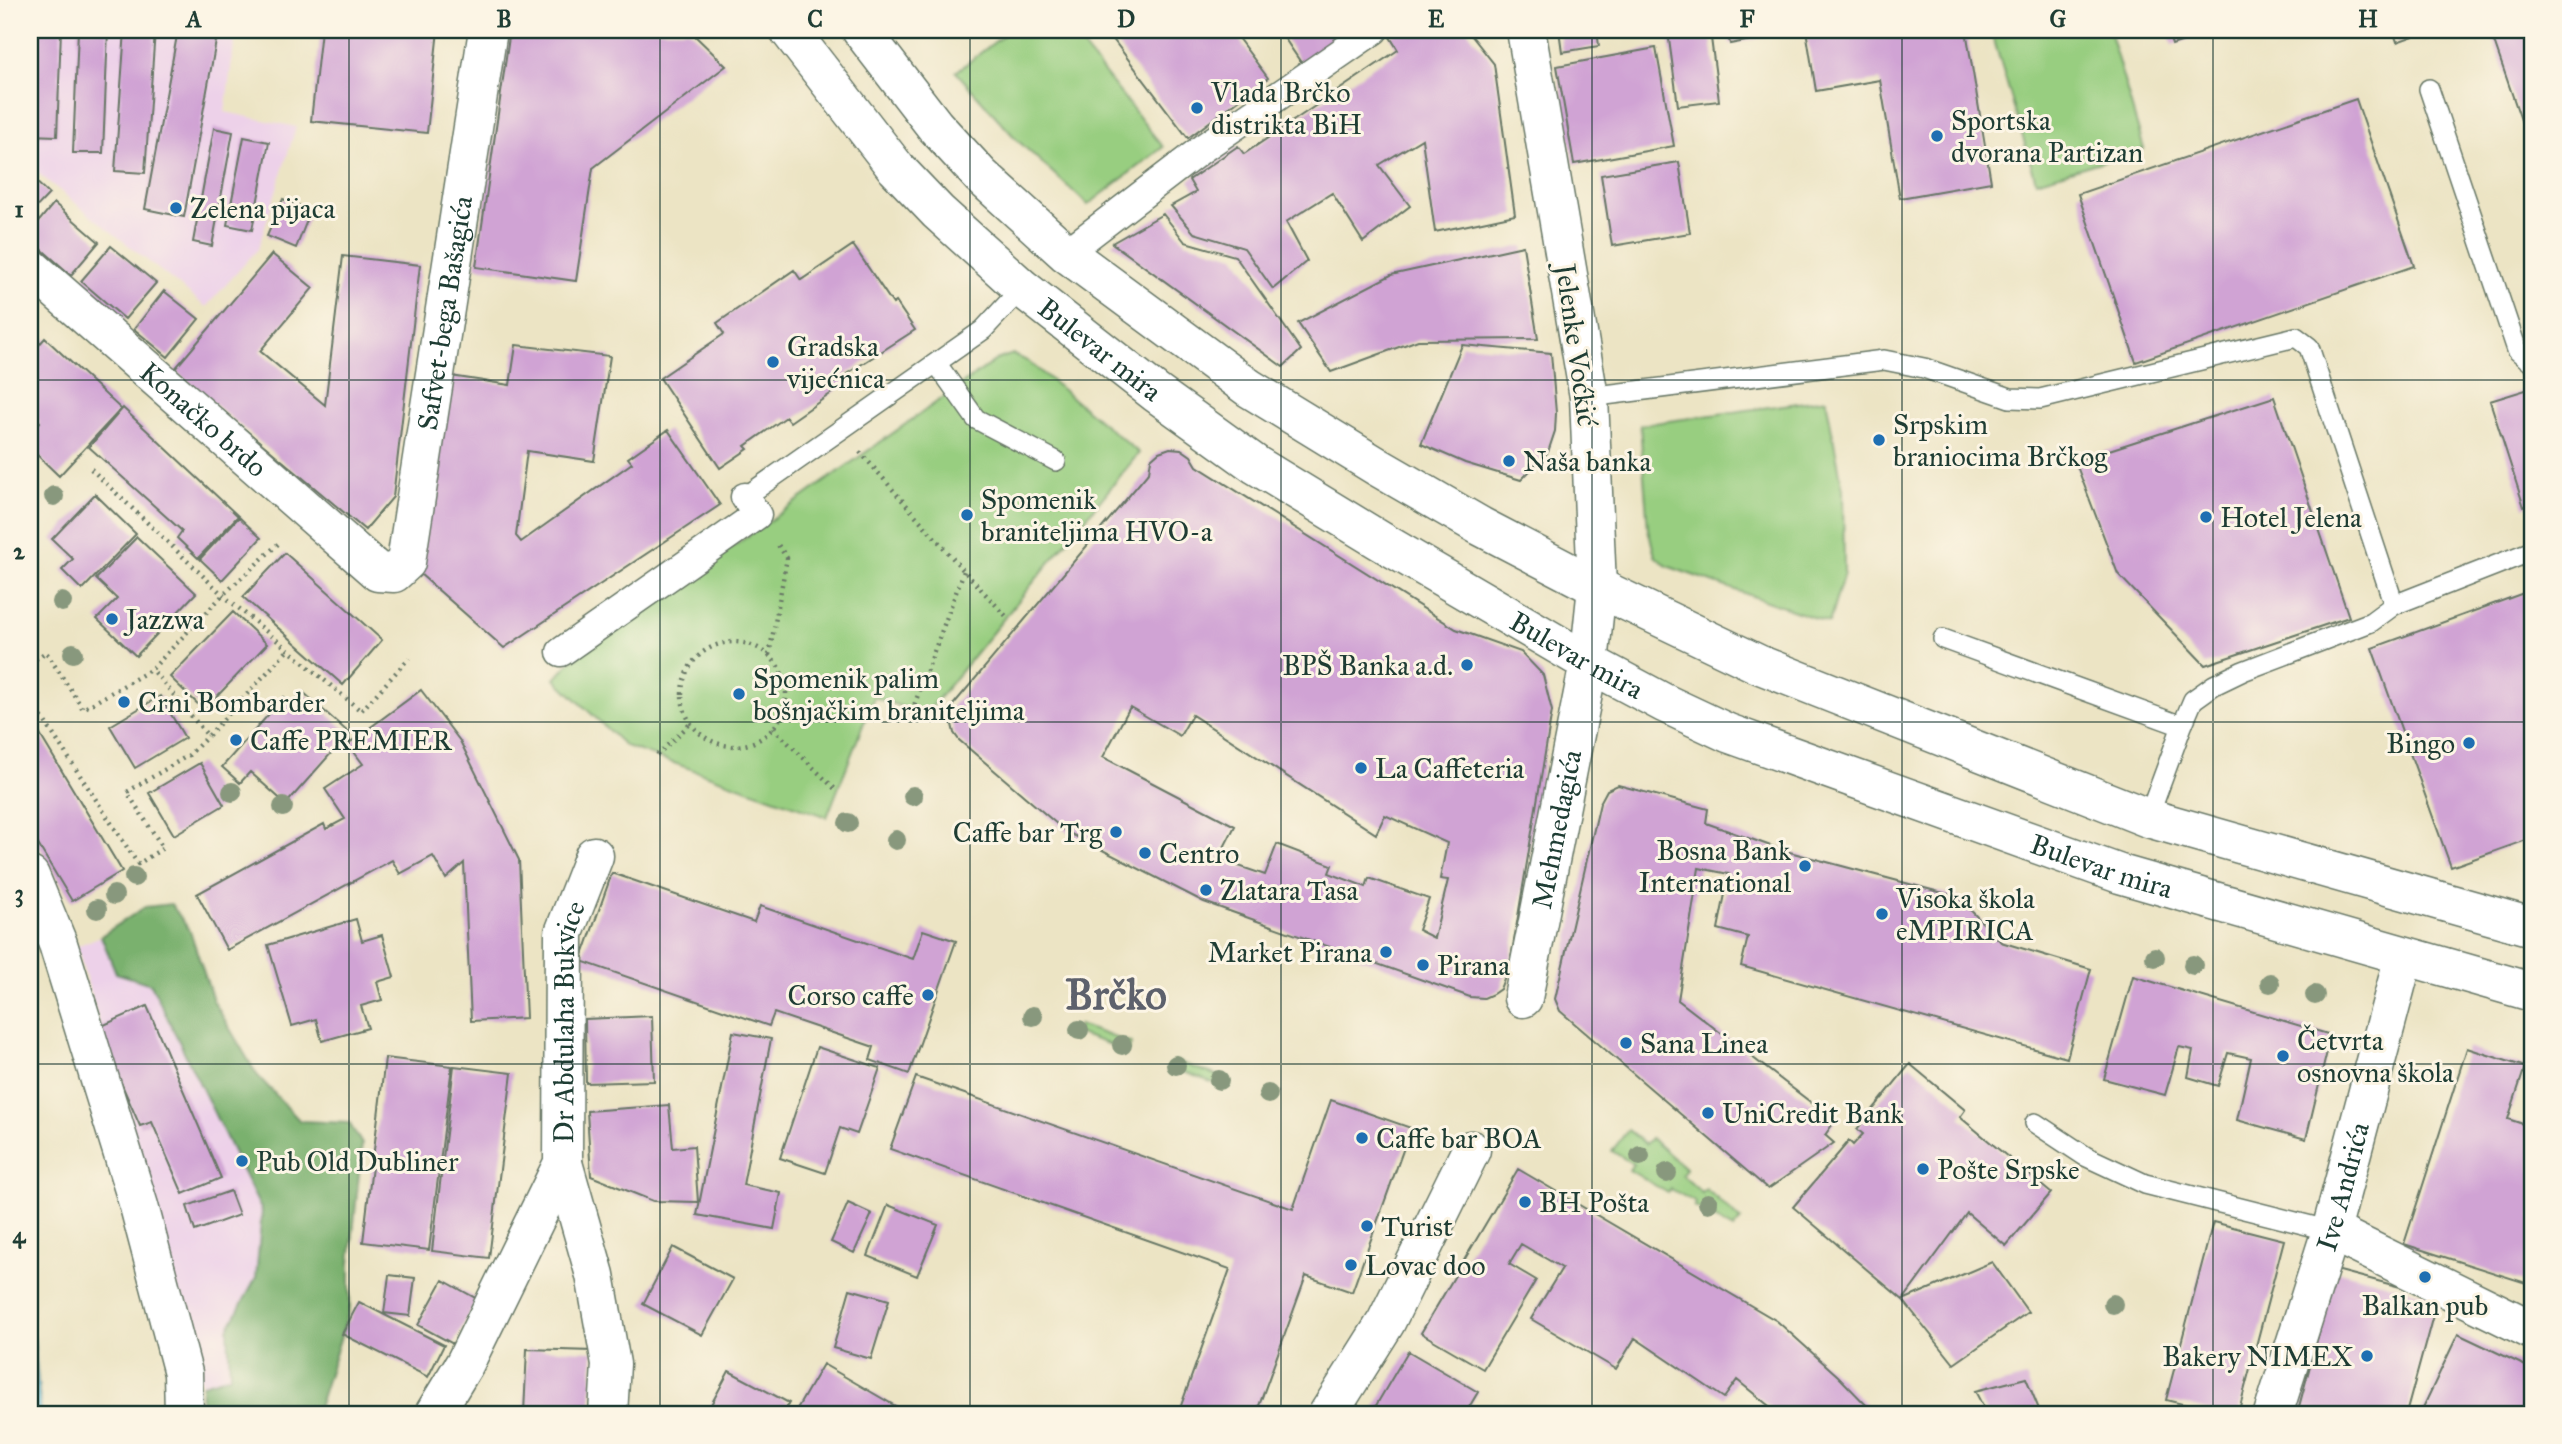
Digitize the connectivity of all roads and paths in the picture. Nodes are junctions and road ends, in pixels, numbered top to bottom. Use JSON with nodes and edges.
{"nodes":[{"id":1,"x":488,"y":30,"type":"edge"},
{"id":2,"x":789,"y":30,"type":"edge"},
{"id":3,"x":861,"y":30,"type":"edge"},
{"id":4,"x":1374,"y":30,"type":"edge"},
{"id":5,"x":1525,"y":30,"type":"edge"},
{"id":6,"x":2429,"y":89,"type":"dead end"},
{"id":7,"x":1066,"y":253,"type":"junction"},
{"id":8,"x":30,"y":267,"type":"edge"},
{"id":9,"x":1022,"y":288,"type":"junction"},
{"id":10,"x":2532,"y":363,"type":"edge"},
{"id":11,"x":937,"y":364,"type":"junction"},
{"id":12,"x":1589,"y":397,"type":"junction"},
{"id":13,"x":861,"y":454,"type":"dead end"},
{"id":14,"x":1056,"y":461,"type":"dead end"},
{"id":15,"x":91,"y":469,"type":"dead end"},
{"id":16,"x":745,"y":497,"type":"joint"},
{"id":17,"x":771,"y":535,"type":"dead end"},
{"id":18,"x":278,"y":544,"type":"dead end"},
{"id":19,"x":2532,"y":551,"type":"edge"},
{"id":20,"x":964,"y":571,"type":"junction"},
{"id":21,"x":378,"y":572,"type":"joint"},
{"id":22,"x":1597,"y":587,"type":"junction"},
{"id":23,"x":223,"y":595,"type":"junction"},
{"id":24,"x":2394,"y":606,"type":"junction"},
{"id":25,"x":1006,"y":615,"type":"dead end"},
{"id":26,"x":1943,"y":639,"type":"dead end"},
{"id":27,"x":289,"y":649,"type":"junction"},
{"id":28,"x":561,"y":652,"type":"dead end"},
{"id":29,"x":769,"y":654,"type":"junction"},
{"id":30,"x":409,"y":658,"type":"dead end"},
{"id":31,"x":30,"y":663,"type":"edge"},
{"id":32,"x":1589,"y":663,"type":"junction"},
{"id":33,"x":152,"y":669,"type":"junction"},
{"id":34,"x":30,"y":677,"type":"edge"},
{"id":35,"x":30,"y":690,"type":"edge"},
{"id":36,"x":30,"y":699,"type":"edge"},
{"id":37,"x":912,"y":711,"type":"dead end"},
{"id":38,"x":690,"y":724,"type":"junction"},
{"id":39,"x":2182,"y":726,"type":"junction"},
{"id":40,"x":774,"y":728,"type":"junction"},
{"id":41,"x":208,"y":736,"type":"junction"},
{"id":42,"x":657,"y":755,"type":"dead end"},
{"id":43,"x":836,"y":790,"type":"dead end"},
{"id":44,"x":2148,"y":818,"type":"junction"},
{"id":45,"x":594,"y":856,"type":"dead end"},
{"id":46,"x":30,"y":876,"type":"edge"},
{"id":47,"x":2532,"y":927,"type":"edge"},
{"id":48,"x":2404,"y":956,"type":"junction"},
{"id":49,"x":2532,"y":992,"type":"edge"},
{"id":50,"x":1522,"y":998,"type":"dead end"},
{"id":51,"x":2035,"y":1123,"type":"dead end"},
{"id":52,"x":1471,"y":1150,"type":"dead end"},
{"id":53,"x":563,"y":1163,"type":"junction"},
{"id":54,"x":2331,"y":1231,"type":"junction"},
{"id":55,"x":2532,"y":1330,"type":"edge"},
{"id":56,"x":184,"y":1414,"type":"edge"},
{"id":57,"x":434,"y":1414,"type":"edge"},
{"id":58,"x":608,"y":1414,"type":"edge"},
{"id":59,"x":1328,"y":1414,"type":"edge"},
{"id":60,"x":2273,"y":1414,"type":"edge"}],
"edges":[{"from":1,"to":21,"type":"street","name":"Safvet-bega Bašagića"},
{"from":2,"to":9,"type":"street","name":"Bulevar mira"},
{"from":3,"to":7,"type":"street","name":"Bulevar mira"},
{"from":4,"to":7,"type":"street"},
{"from":5,"to":12,"type":"street","name":"Jelenke Voćkić"},
{"from":6,"to":10,"type":"lane"},
{"from":7,"to":22,"type":"street","name":"Bulevar mira"},
{"from":8,"to":21,"type":"street","name":"Konačko brdo"},
{"from":9,"to":11,"type":"lane"},
{"from":9,"to":32,"type":"street","name":"Bulevar mira"},
{"from":11,"to":14,"type":"lane"},
{"from":11,"to":16,"type":"lane"},
{"from":12,"to":22,"type":"street","name":"Jelenke Voćkić"},
{"from":12,"to":24,"type":"lane"},
{"from":13,"to":20,"type":"path"},
{"from":15,"to":23,"type":"path"},
{"from":16,"to":28,"type":"street"},
{"from":17,"to":29,"type":"path"},
{"from":18,"to":23,"type":"path"},
{"from":19,"to":24,"type":"lane"},
{"from":20,"to":25,"type":"path"},
{"from":20,"to":37,"type":"path"},
{"from":22,"to":32,"type":"street","name":"Jelenke Voćkić"},
{"from":22,"to":44,"type":"street","name":"Bulevar mira"},
{"from":23,"to":27,"type":"path"},
{"from":23,"to":33,"type":"path"},
{"from":24,"to":39,"type":"lane"},
{"from":26,"to":39,"type":"lane"},
{"from":27,"to":30,"type":"path"},
{"from":27,"to":41,"type":"path"},
{"from":29,"to":38,"type":"path"},
{"from":29,"to":40,"type":"path"},
{"from":31,"to":33,"type":"path"},
{"from":32,"to":48,"type":"street","name":"Bulevar mira"},
{"from":32,"to":50,"type":"street","name":"Mehmedagića"},
{"from":33,"to":41,"type":"path"},
{"from":34,"to":35,"type":"path"},
{"from":36,"to":41,"type":"path"},
{"from":38,"to":40,"type":"path"},
{"from":38,"to":42,"type":"path"},
{"from":39,"to":44,"type":"lane"},
{"from":40,"to":43,"type":"path"},
{"from":44,"to":47,"type":"street","name":"Bulevar mira"},
{"from":45,"to":53,"type":"street","name":"Dr Abdulaha Bukvice"},
{"from":46,"to":56,"type":"street"},
{"from":48,"to":49,"type":"street","name":"Bulevar mira"},
{"from":48,"to":54,"type":"street","name":"Ive Andrića"},
{"from":51,"to":54,"type":"lane"},
{"from":52,"to":59,"type":"street"},
{"from":53,"to":57,"type":"street","name":"Dr Abdulaha Bukvice"},
{"from":53,"to":58,"type":"street"},
{"from":54,"to":55,"type":"street"},
{"from":54,"to":60,"type":"street","name":"Ive Andrića"}]}
